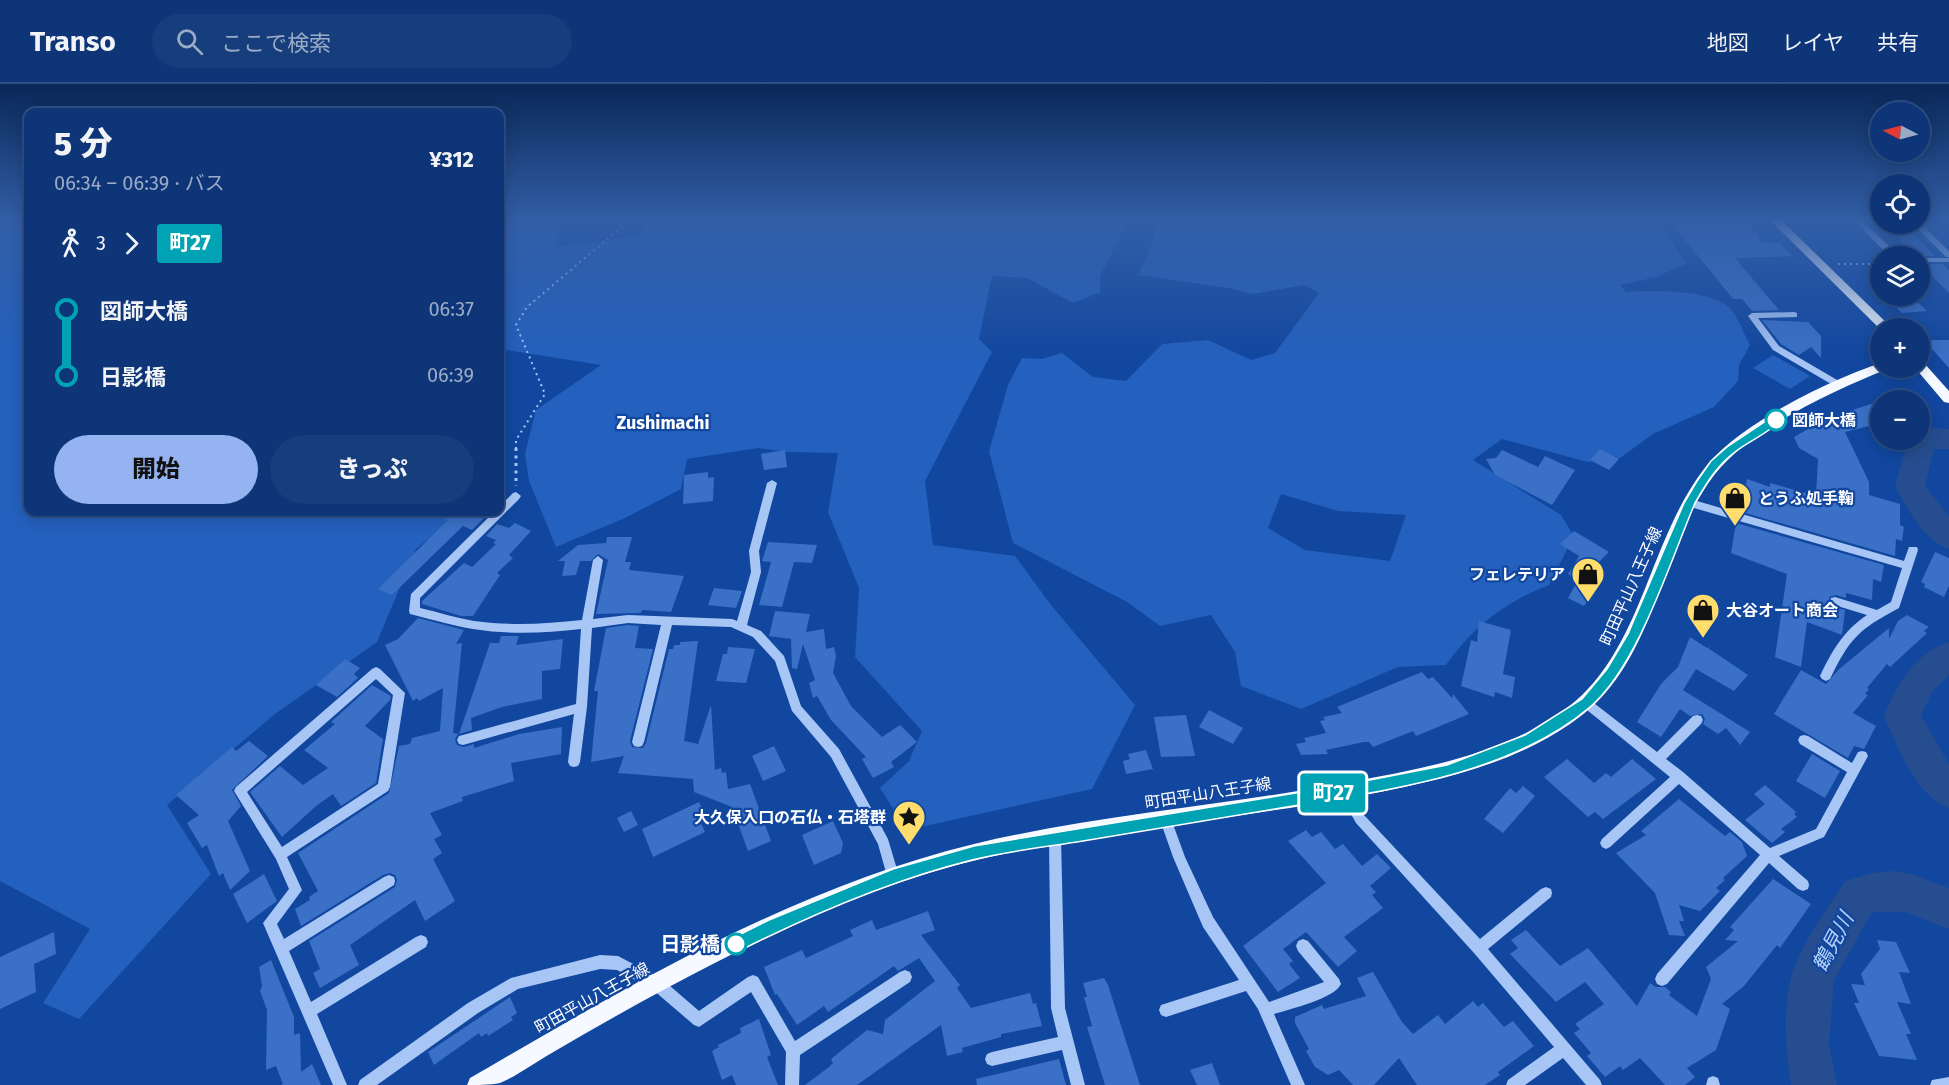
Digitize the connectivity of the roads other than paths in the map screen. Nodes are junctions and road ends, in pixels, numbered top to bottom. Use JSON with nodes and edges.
{"nodes":[{"id":1,"x":1823,"y":267,"type":"edge"},
{"id":2,"x":1794,"y":315,"type":"dead end"},
{"id":3,"x":1876,"y":318,"type":"edge"},
{"id":4,"x":1870,"y":372,"type":"edge"},
{"id":5,"x":1930,"y":377,"type":"edge"},
{"id":6,"x":1841,"y":386,"type":"junction"},
{"id":7,"x":1949,"y":399,"type":"edge"},
{"id":8,"x":772,"y":483,"type":"dead end"},
{"id":9,"x":516,"y":496,"type":"road end"},
{"id":10,"x":1690,"y":503,"type":"junction"},
{"id":11,"x":504,"y":508,"type":"edge"},
{"id":12,"x":496,"y":516,"type":"edge"},
{"id":13,"x":1913,"y":550,"type":"dead end"},
{"id":14,"x":598,"y":560,"type":"dead end"},
{"id":15,"x":1909,"y":566,"type":"junction"},
{"id":16,"x":1835,"y":601,"type":"dead end"},
{"id":17,"x":1877,"y":614,"type":"junction"},
{"id":18,"x":668,"y":620,"type":"junction"},
{"id":19,"x":587,"y":622,"type":"junction"},
{"id":20,"x":741,"y":627,"type":"junction"},
{"id":21,"x":1826,"y":676,"type":"dead end"},
{"id":22,"x":1586,"y":703,"type":"junction"},
{"id":23,"x":581,"y":707,"type":"junction"},
{"id":24,"x":1697,"y":720,"type":"dead end"},
{"id":25,"x":463,"y":740,"type":"dead end"},
{"id":26,"x":1804,"y":740,"type":"dead end"},
{"id":27,"x":638,"y":742,"type":"dead end"},
{"id":28,"x":1862,"y":756,"type":"dead end"},
{"id":29,"x":1658,"y":759,"type":"junction"},
{"id":30,"x":574,"y":762,"type":"dead end"},
{"id":31,"x":1854,"y":770,"type":"junction"},
{"id":32,"x":1678,"y":776,"type":"junction"},
{"id":33,"x":1344,"y":791,"type":"junction"},
{"id":34,"x":1166,"y":820,"type":"junction"},
{"id":35,"x":1055,"y":838,"type":"junction"},
{"id":36,"x":1606,"y":843,"type":"dead end"},
{"id":37,"x":1769,"y":854,"type":"junction"},
{"id":38,"x":280,"y":855,"type":"junction"},
{"id":39,"x":893,"y":876,"type":"junction"},
{"id":40,"x":388,"y":881,"type":"dead end"},
{"id":41,"x":1803,"y":885,"type":"dead end"},
{"id":42,"x":1546,"y":893,"type":"dead end"},
{"id":43,"x":422,"y":942,"type":"dead end"},
{"id":44,"x":1303,"y":946,"type":"dead end"},
{"id":45,"x":281,"y":948,"type":"junction"},
{"id":46,"x":1479,"y":948,"type":"junction"},
{"id":47,"x":905,"y":977,"type":"dead end"},
{"id":48,"x":1662,"y":979,"type":"dead end"},
{"id":49,"x":1250,"y":983,"type":"junction"},
{"id":50,"x":657,"y":984,"type":"junction"},
{"id":51,"x":1166,"y":1010,"type":"dead end"},
{"id":52,"x":1265,"y":1010,"type":"junction"},
{"id":53,"x":309,"y":1011,"type":"junction"},
{"id":54,"x":1067,"y":1042,"type":"junction"},
{"id":55,"x":1564,"y":1049,"type":"junction"},
{"id":56,"x":793,"y":1051,"type":"junction"},
{"id":57,"x":992,"y":1059,"type":"dead end"},
{"id":58,"x":1949,"y":1084,"type":"edge"},
{"id":59,"x":340,"y":1085,"type":"edge"},
{"id":60,"x":364,"y":1085,"type":"edge"},
{"id":61,"x":477,"y":1085,"type":"edge"},
{"id":62,"x":792,"y":1085,"type":"edge"},
{"id":63,"x":1078,"y":1085,"type":"edge"},
{"id":64,"x":1298,"y":1085,"type":"edge"},
{"id":65,"x":1513,"y":1085,"type":"edge"},
{"id":66,"x":1595,"y":1085,"type":"edge"},
{"id":67,"x":1937,"y":1085,"type":"edge"}],
"edges":[{"from":1,"to":3,"type":"main road"},
{"from":2,"to":6,"type":"street"},
{"from":4,"to":6,"type":"main road","name":"町田平山八王子線"},
{"from":5,"to":7,"type":"main road"},
{"from":6,"to":10,"type":"main road","name":"町田平山八王子線"},
{"from":8,"to":20,"type":"street"},
{"from":9,"to":11,"type":"street"},
{"from":10,"to":15,"type":"street"},
{"from":10,"to":22,"type":"main road","name":"町田平山八王子線"},
{"from":12,"to":19,"type":"street"},
{"from":13,"to":15,"type":"street"},
{"from":14,"to":19,"type":"street"},
{"from":15,"to":17,"type":"street"},
{"from":16,"to":17,"type":"street"},
{"from":17,"to":21,"type":"street"},
{"from":18,"to":19,"type":"street"},
{"from":18,"to":20,"type":"street"},
{"from":18,"to":27,"type":"street"},
{"from":19,"to":23,"type":"street"},
{"from":20,"to":39,"type":"street"},
{"from":22,"to":29,"type":"street"},
{"from":22,"to":33,"type":"main road","name":"町田平山八王子線"},
{"from":23,"to":25,"type":"street"},
{"from":23,"to":30,"type":"street"},
{"from":24,"to":29,"type":"street"},
{"from":26,"to":31,"type":"street"},
{"from":28,"to":31,"type":"street"},
{"from":29,"to":32,"type":"street"},
{"from":31,"to":37,"type":"street"},
{"from":32,"to":36,"type":"street"},
{"from":32,"to":37,"type":"street"},
{"from":33,"to":34,"type":"main road","name":"町田平山八王子線"},
{"from":33,"to":46,"type":"street"},
{"from":34,"to":35,"type":"main road","name":"町田平山八王子線"},
{"from":34,"to":49,"type":"street"},
{"from":35,"to":39,"type":"main road","name":"町田平山八王子線"},
{"from":35,"to":54,"type":"street"},
{"from":37,"to":41,"type":"street"},
{"from":37,"to":48,"type":"street"},
{"from":38,"to":38,"type":"street"},
{"from":38,"to":45,"type":"street"},
{"from":39,"to":50,"type":"main road","name":"町田平山八王子線"},
{"from":40,"to":45,"type":"street"},
{"from":42,"to":46,"type":"street"},
{"from":43,"to":53,"type":"street"},
{"from":44,"to":52,"type":"street"},
{"from":45,"to":53,"type":"street"},
{"from":46,"to":55,"type":"street"},
{"from":47,"to":56,"type":"street"},
{"from":49,"to":51,"type":"street"},
{"from":49,"to":52,"type":"street"},
{"from":50,"to":56,"type":"street"},
{"from":50,"to":60,"type":"street"},
{"from":50,"to":61,"type":"main road","name":"町田平山八王子線"},
{"from":52,"to":64,"type":"street"},
{"from":53,"to":59,"type":"street"},
{"from":54,"to":57,"type":"street"},
{"from":54,"to":63,"type":"street"},
{"from":55,"to":65,"type":"street"},
{"from":55,"to":66,"type":"street"},
{"from":56,"to":62,"type":"street"},
{"from":58,"to":67,"type":"street"}]}
